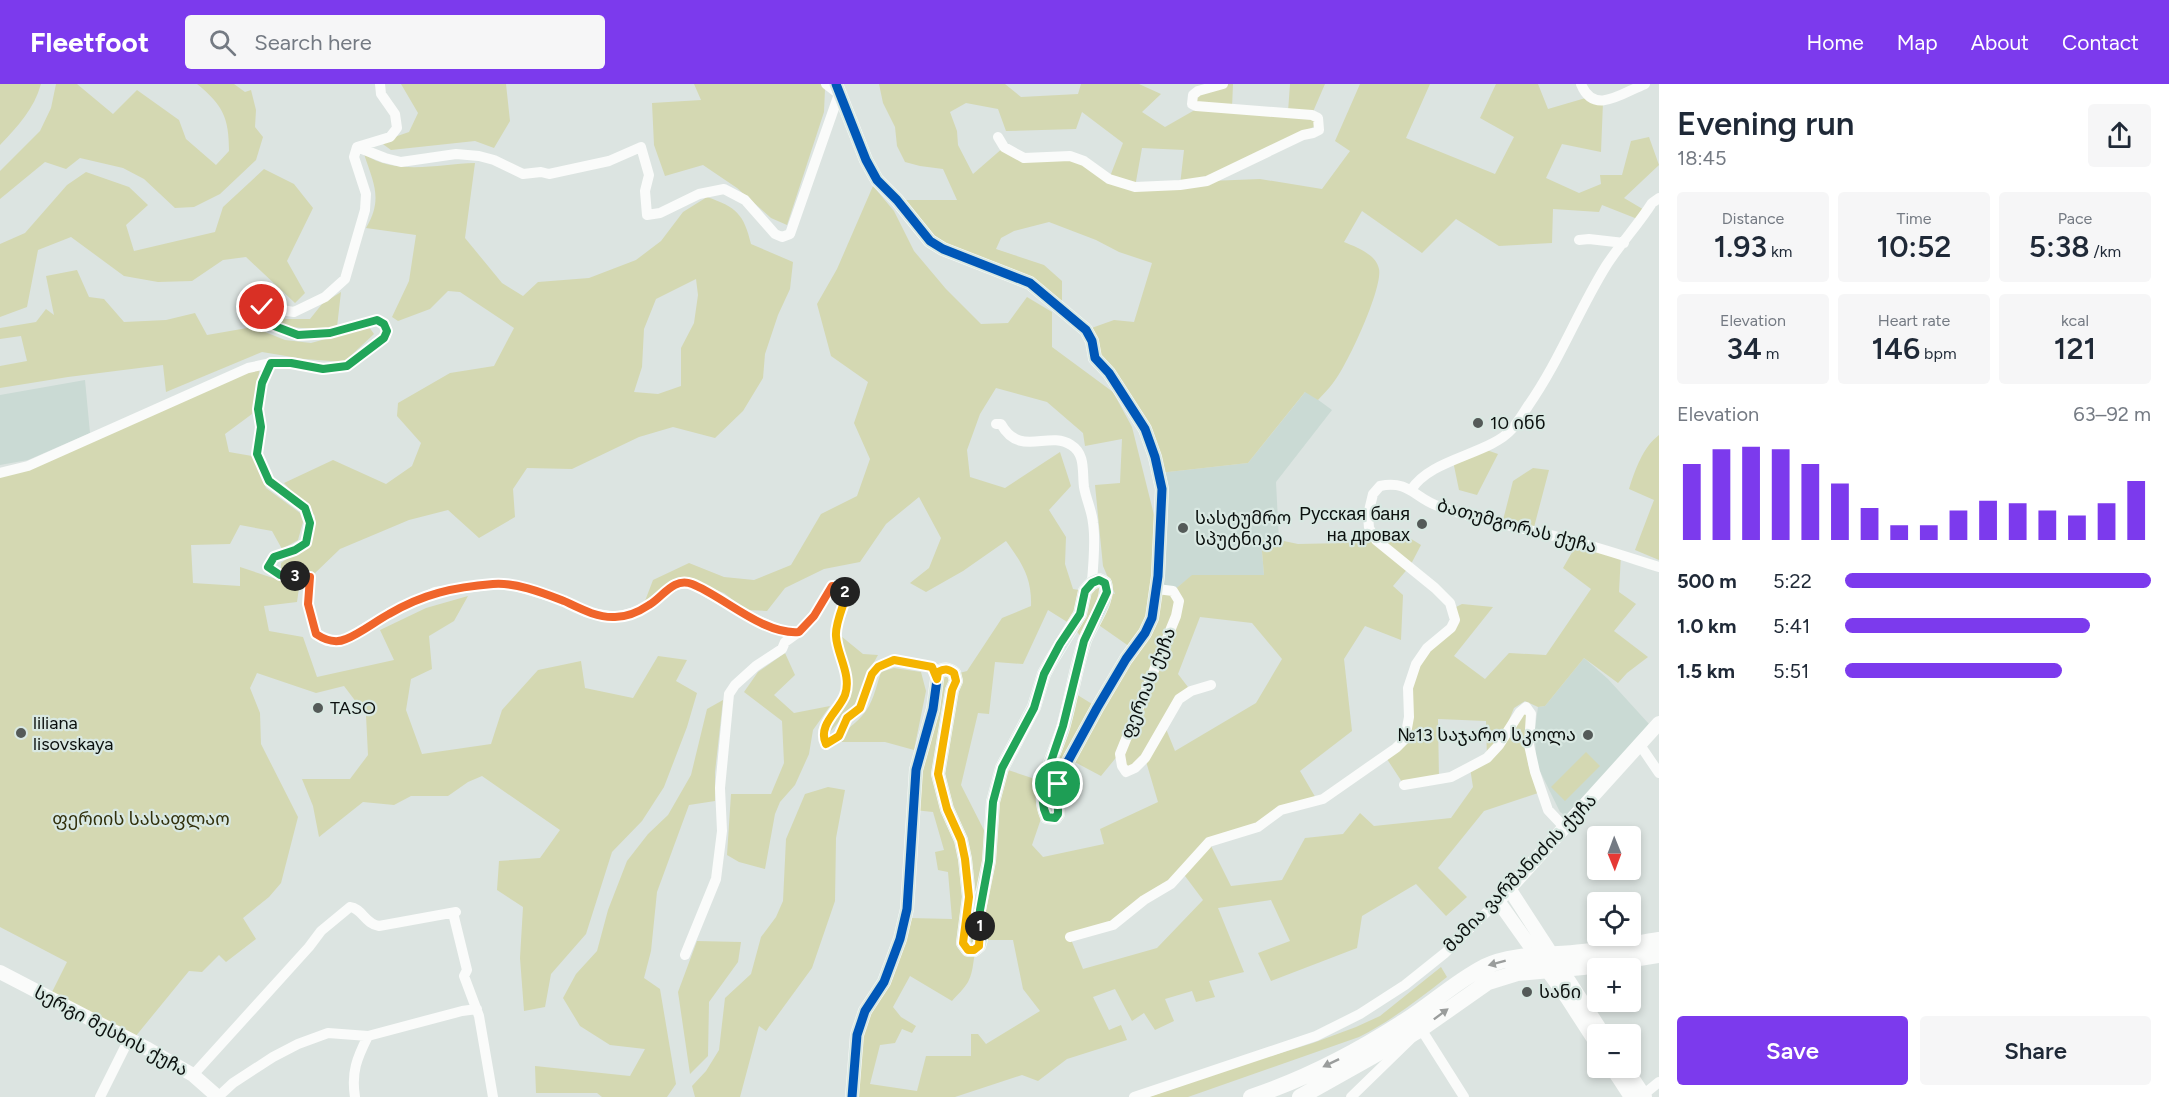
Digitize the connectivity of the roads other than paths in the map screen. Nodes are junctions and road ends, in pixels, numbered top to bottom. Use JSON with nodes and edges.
{"nodes":[{"id":1,"x":380,"y":84,"type":"edge"},
{"id":2,"x":826,"y":84,"type":"edge"},
{"id":3,"x":1222,"y":84,"type":"edge"},
{"id":4,"x":1581,"y":84,"type":"edge"},
{"id":5,"x":1645,"y":84,"type":"edge"},
{"id":6,"x":838,"y":89,"type":"edge"},
{"id":7,"x":998,"y":137,"type":"dead end"},
{"id":8,"x":357,"y":147,"type":"junction"},
{"id":9,"x":1659,"y":198,"type":"edge"},
{"id":10,"x":1579,"y":240,"type":"dead end"},
{"id":11,"x":1624,"y":243,"type":"junction"},
{"id":12,"x":271,"y":363,"type":"junction"},
{"id":13,"x":996,"y":424,"type":"dead end"},
{"id":14,"x":0,"y":472,"type":"edge"},
{"id":15,"x":1411,"y":490,"type":"junction"},
{"id":16,"x":1659,"y":567,"type":"edge"},
{"id":17,"x":1092,"y":583,"type":"junction"},
{"id":18,"x":1157,"y":589,"type":"junction"},
{"id":19,"x":799,"y":632,"type":"junction"},
{"id":20,"x":937,"y":679,"type":"junction"},
{"id":21,"x":1211,"y":685,"type":"dead end"},
{"id":22,"x":1659,"y":723,"type":"edge"},
{"id":23,"x":1640,"y":745,"type":"junction"},
{"id":24,"x":1659,"y":773,"type":"edge"},
{"id":25,"x":1404,"y":785,"type":"dead end"},
{"id":26,"x":1565,"y":828,"type":"junction"},
{"id":27,"x":1510,"y":890,"type":"junction"},
{"id":28,"x":1498,"y":901,"type":"junction"},
{"id":29,"x":1070,"y":937,"type":"dead end"},
{"id":30,"x":1659,"y":940,"type":"edge"},
{"id":31,"x":685,"y":955,"type":"dead end"},
{"id":32,"x":1659,"y":955,"type":"edge"},
{"id":33,"x":1549,"y":963,"type":"junction"},
{"id":34,"x":1583,"y":967,"type":"junction"},
{"id":35,"x":0,"y":972,"type":"edge"},
{"id":36,"x":1579,"y":997,"type":"junction"},
{"id":37,"x":477,"y":1009,"type":"junction"},
{"id":38,"x":1597,"y":1024,"type":"edge"},
{"id":39,"x":1587,"y":1027,"type":"edge"},
{"id":40,"x":1421,"y":1029,"type":"junction"},
{"id":41,"x":368,"y":1036,"type":"junction"},
{"id":42,"x":129,"y":1039,"type":"junction"},
{"id":43,"x":193,"y":1075,"type":"junction"},
{"id":44,"x":1622,"y":1078,"type":"edge"},
{"id":45,"x":1631,"y":1078,"type":"edge"},
{"id":46,"x":1659,"y":1082,"type":"edge"},
{"id":47,"x":1640,"y":1096,"type":"edge"},
{"id":48,"x":100,"y":1097,"type":"edge"},
{"id":49,"x":218,"y":1097,"type":"edge"},
{"id":50,"x":355,"y":1097,"type":"edge"},
{"id":51,"x":493,"y":1097,"type":"edge"},
{"id":52,"x":852,"y":1097,"type":"edge"},
{"id":53,"x":1134,"y":1097,"type":"edge"},
{"id":54,"x":1251,"y":1097,"type":"edge"},
{"id":55,"x":1300,"y":1097,"type":"edge"},
{"id":56,"x":1351,"y":1097,"type":"edge"},
{"id":57,"x":1464,"y":1097,"type":"edge"}],
"edges":[{"from":1,"to":8,"type":"street"},
{"from":2,"to":6,"type":"street"},
{"from":3,"to":7,"type":"street"},
{"from":4,"to":5,"type":"street"},
{"from":6,"to":8,"type":"street"},
{"from":6,"to":18,"type":"street"},
{"from":8,"to":12,"type":"street"},
{"from":9,"to":11,"type":"street","name":"ბათუმგორას ქუჩა"},
{"from":10,"to":11,"type":"street"},
{"from":11,"to":15,"type":"street","name":"ბათუმგორას ქუჩა"},
{"from":12,"to":14,"type":"street"},
{"from":12,"to":19,"type":"street"},
{"from":13,"to":17,"type":"street"},
{"from":15,"to":16,"type":"street","name":"ბათუმგორას ქუჩა"},
{"from":15,"to":29,"type":"street"},
{"from":17,"to":18,"type":"street"},
{"from":17,"to":20,"type":"street"},
{"from":18,"to":21,"type":"street","name":"ფერიას ქუჩა"},
{"from":19,"to":20,"type":"street"},
{"from":19,"to":31,"type":"street"},
{"from":20,"to":52,"type":"street"},
{"from":22,"to":23,"type":"street","name":"მამია ვარშანიძის ქუჩა"},
{"from":23,"to":24,"type":"street"},
{"from":23,"to":26,"type":"street","name":"მამია ვარშანიძის ქუჩა"},
{"from":25,"to":26,"type":"street"},
{"from":26,"to":27,"type":"street","name":"მამია ვარშანიძის ქუჩა"},
{"from":27,"to":28,"type":"street","name":"მამია ვარშანიძის ქუჩა"},
{"from":27,"to":33,"type":"street"},
{"from":28,"to":33,"type":"street"},
{"from":28,"to":53,"type":"street","name":"მამია ვარშანიძის ქუჩა"},
{"from":30,"to":33,"type":"main road"},
{"from":32,"to":34,"type":"main road"},
{"from":33,"to":34,"type":"main road"},
{"from":33,"to":36,"type":"street"},
{"from":33,"to":39,"type":"street"},
{"from":40,"to":33,"type":"main road","one_way":true},
{"from":33,"to":54,"type":"main road","one_way":true},
{"from":34,"to":36,"type":"street"},
{"from":35,"to":42,"type":"street","name":"სერგი მესხის ქუჩა"},
{"from":36,"to":38,"type":"street"},
{"from":37,"to":41,"type":"street"},
{"from":37,"to":43,"type":"street"},
{"from":37,"to":51,"type":"street"},
{"from":40,"to":55,"type":"main road"},
{"from":40,"to":56,"type":"street"},
{"from":40,"to":57,"type":"street"},
{"from":41,"to":49,"type":"street"},
{"from":41,"to":50,"type":"street"},
{"from":42,"to":43,"type":"street","name":"სერგი მესხის ქუჩა"},
{"from":42,"to":48,"type":"street"},
{"from":43,"to":49,"type":"street","name":"სერგი მესხის ქუჩა"},
{"from":44,"to":47,"type":"street"},
{"from":45,"to":47,"type":"street"},
{"from":46,"to":47,"type":"street"}]}
